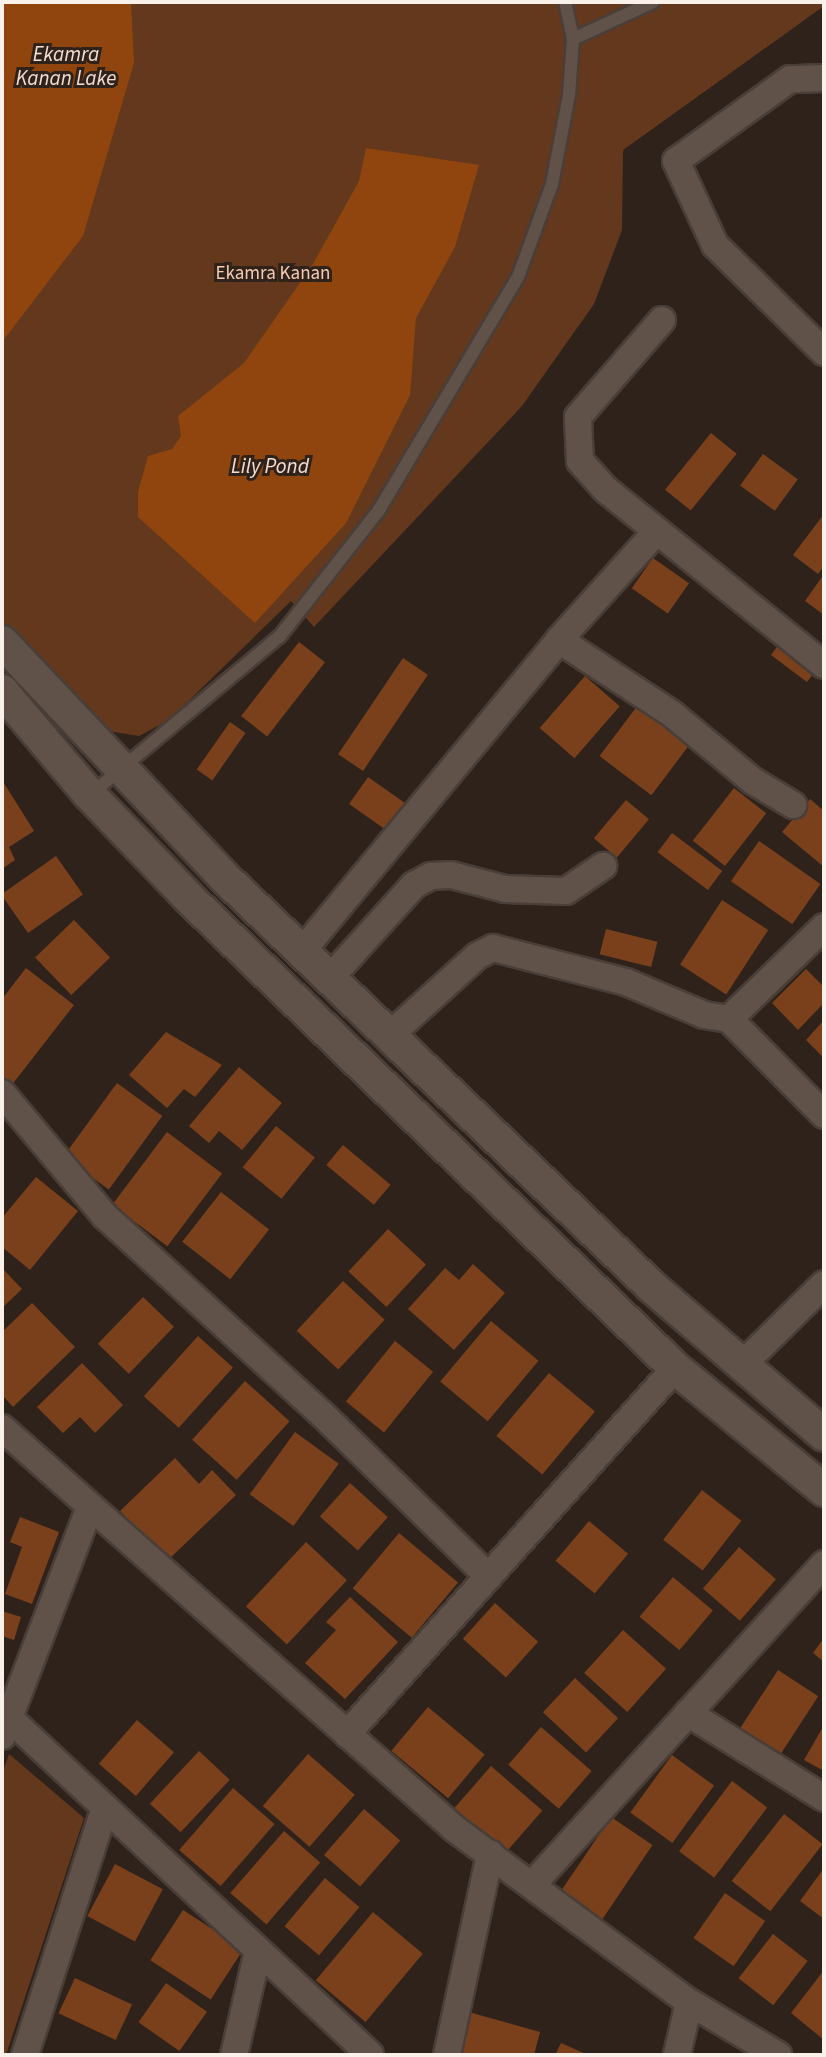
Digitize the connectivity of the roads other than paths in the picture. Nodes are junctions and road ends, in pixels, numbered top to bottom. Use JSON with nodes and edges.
{"nodes":[{"id":1,"x":565,"y":2,"type":"edge"},
{"id":2,"x":653,"y":2,"type":"edge"},
{"id":3,"x":573,"y":39,"type":"junction"},
{"id":4,"x":824,"y":78,"type":"edge"},
{"id":5,"x":662,"y":320,"type":"dead end"},
{"id":6,"x":824,"y":352,"type":"edge"},
{"id":7,"x":657,"y":531,"type":"junction"},
{"id":8,"x":558,"y":640,"type":"junction"},
{"id":9,"x":2,"y":642,"type":"edge"},
{"id":10,"x":824,"y":665,"type":"edge"},
{"id":11,"x":2,"y":691,"type":"edge"},
{"id":12,"x":122,"y":769,"type":"junction"},
{"id":13,"x":90,"y":795,"type":"junction"},
{"id":14,"x":793,"y":805,"type":"dead end"},
{"id":15,"x":603,"y":866,"type":"dead end"},
{"id":16,"x":818,"y":943,"type":"edge"},
{"id":17,"x":302,"y":951,"type":"junction"},
{"id":18,"x":330,"y":978,"type":"junction"},
{"id":19,"x":729,"y":1019,"type":"junction"},
{"id":20,"x":390,"y":1035,"type":"junction"},
{"id":21,"x":2,"y":1093,"type":"edge"},
{"id":22,"x":824,"y":1115,"type":"edge"},
{"id":23,"x":824,"y":1284,"type":"edge"},
{"id":24,"x":741,"y":1365,"type":"junction"},
{"id":25,"x":675,"y":1368,"type":"junction"},
{"id":26,"x":2,"y":1428,"type":"edge"},
{"id":27,"x":824,"y":1435,"type":"edge"},
{"id":28,"x":824,"y":1490,"type":"edge"},
{"id":29,"x":89,"y":1509,"type":"junction"},
{"id":30,"x":824,"y":1564,"type":"edge"},
{"id":31,"x":489,"y":1577,"type":"junction"},
{"id":32,"x":688,"y":1713,"type":"junction"},
{"id":33,"x":5,"y":1727,"type":"edge"},
{"id":34,"x":347,"y":1734,"type":"junction"},
{"id":35,"x":824,"y":1798,"type":"edge"},
{"id":36,"x":105,"y":1808,"type":"junction"},
{"id":37,"x":490,"y":1854,"type":"junction"},
{"id":38,"x":532,"y":1885,"type":"junction"},
{"id":39,"x":258,"y":1951,"type":"junction"},
{"id":40,"x":689,"y":2001,"type":"junction"},
{"id":41,"x":25,"y":2055,"type":"edge"},
{"id":42,"x":234,"y":2055,"type":"edge"},
{"id":43,"x":370,"y":2055,"type":"edge"},
{"id":44,"x":447,"y":2055,"type":"edge"},
{"id":45,"x":677,"y":2055,"type":"edge"},
{"id":46,"x":778,"y":2055,"type":"edge"}],
"edges":[{"from":1,"to":3,"type":"lane"},
{"from":2,"to":3,"type":"lane"},
{"from":3,"to":12,"type":"lane"},
{"from":4,"to":6,"type":"street"},
{"from":5,"to":7,"type":"street"},
{"from":7,"to":8,"type":"street"},
{"from":7,"to":10,"type":"street"},
{"from":8,"to":14,"type":"street"},
{"from":8,"to":17,"type":"street"},
{"from":9,"to":12,"type":"street"},
{"from":11,"to":13,"type":"street"},
{"from":12,"to":13,"type":"lane"},
{"from":12,"to":17,"type":"street"},
{"from":13,"to":25,"type":"street"},
{"from":15,"to":18,"type":"street"},
{"from":16,"to":19,"type":"street"},
{"from":17,"to":18,"type":"street"},
{"from":18,"to":20,"type":"street"},
{"from":19,"to":20,"type":"street"},
{"from":19,"to":22,"type":"street"},
{"from":20,"to":24,"type":"street"},
{"from":21,"to":31,"type":"street"},
{"from":23,"to":24,"type":"street"},
{"from":24,"to":27,"type":"street"},
{"from":25,"to":28,"type":"street"},
{"from":25,"to":31,"type":"street"},
{"from":26,"to":29,"type":"street"},
{"from":29,"to":33,"type":"street"},
{"from":29,"to":34,"type":"street"},
{"from":30,"to":32,"type":"street"},
{"from":31,"to":34,"type":"street"},
{"from":32,"to":35,"type":"street"},
{"from":32,"to":38,"type":"street"},
{"from":33,"to":36,"type":"street"},
{"from":34,"to":37,"type":"street"},
{"from":36,"to":39,"type":"street"},
{"from":36,"to":41,"type":"street"},
{"from":37,"to":38,"type":"street"},
{"from":37,"to":44,"type":"street"},
{"from":38,"to":40,"type":"street"},
{"from":39,"to":42,"type":"street"},
{"from":39,"to":43,"type":"street"},
{"from":40,"to":45,"type":"street"},
{"from":40,"to":46,"type":"street"}]}
